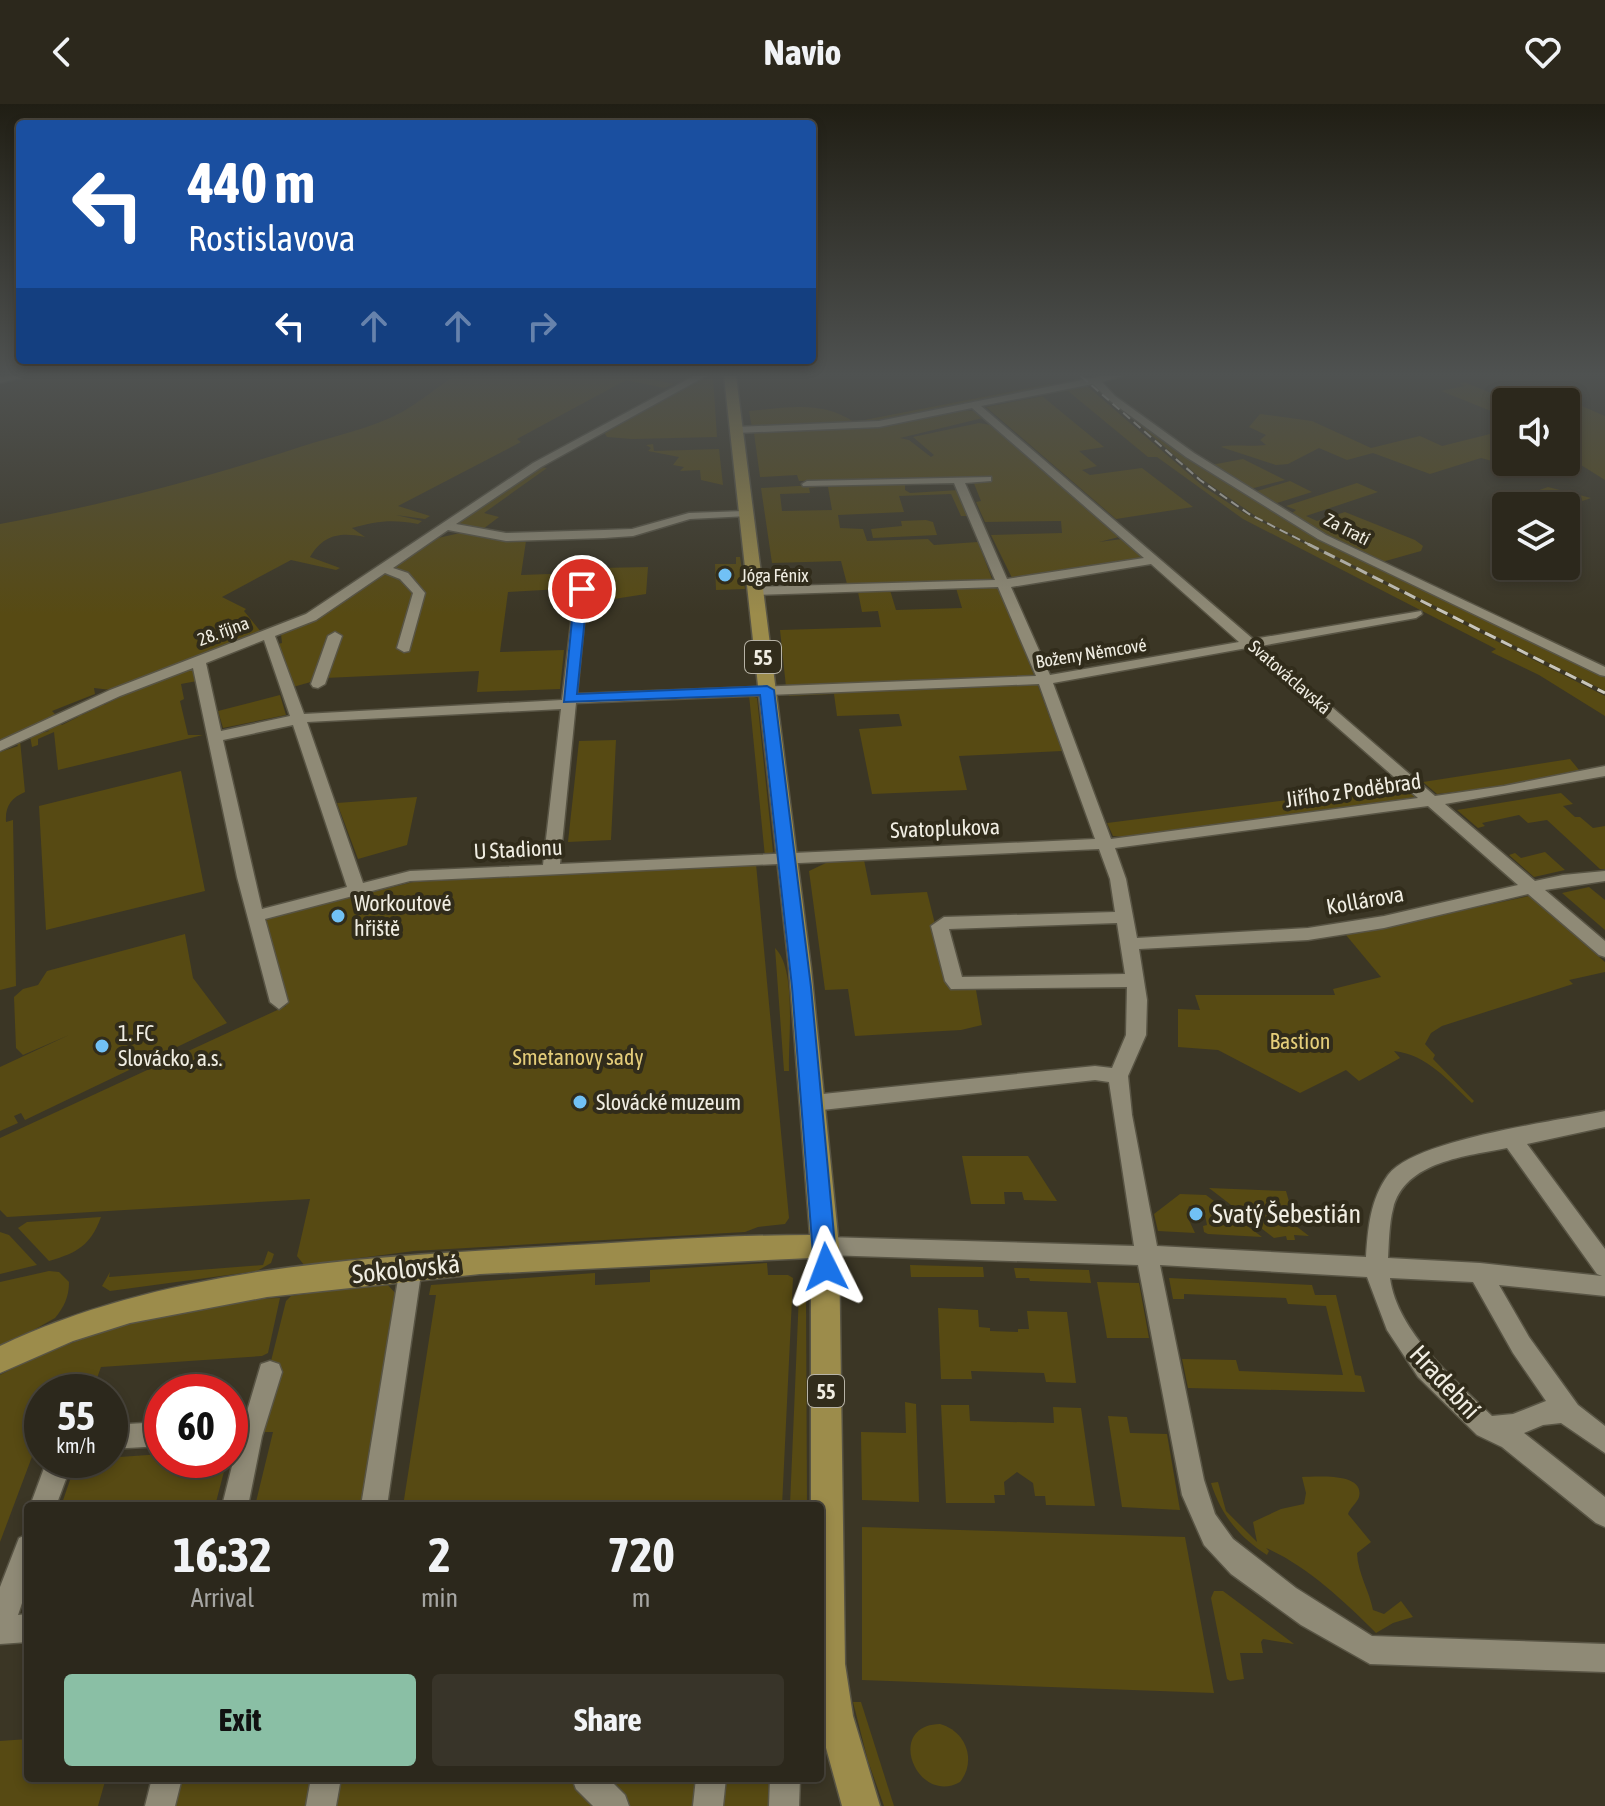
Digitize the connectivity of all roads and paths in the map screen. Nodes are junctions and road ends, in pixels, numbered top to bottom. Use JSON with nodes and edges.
{"nodes":[{"id":1,"x":555,"y":455,"type":"edge"},
{"id":2,"x":738,"y":455,"type":"edge"},
{"id":3,"x":1033,"y":455,"type":"edge"},
{"id":4,"x":1191,"y":455,"type":"edge"},
{"id":5,"x":987,"y":479,"type":"dead end"},
{"id":6,"x":958,"y":480,"type":"junction"},
{"id":7,"x":807,"y":484,"type":"dead end"},
{"id":8,"x":744,"y":514,"type":"junction"},
{"id":9,"x":446,"y":526,"type":"junction"},
{"id":10,"x":1155,"y":560,"type":"junction"},
{"id":11,"x":385,"y":569,"type":"junction"},
{"id":12,"x":583,"y":573,"type":"dead end"},
{"id":13,"x":1006,"y":583,"type":"junction"},
{"id":14,"x":755,"y":591,"type":"junction"},
{"id":15,"x":1416,"y":614,"type":"dead end"},
{"id":16,"x":266,"y":634,"type":"junction"},
{"id":17,"x":335,"y":636,"type":"dead end"},
{"id":18,"x":1252,"y":644,"type":"junction"},
{"id":19,"x":404,"y":648,"type":"dead end"},
{"id":20,"x":198,"y":659,"type":"junction"},
{"id":21,"x":1605,"y":672,"type":"edge"},
{"id":22,"x":1045,"y":680,"type":"junction"},
{"id":23,"x":318,"y":684,"type":"dead end"},
{"id":24,"x":767,"y":690,"type":"junction"},
{"id":25,"x":569,"y":701,"type":"junction"},
{"id":26,"x":297,"y":719,"type":"junction"},
{"id":27,"x":215,"y":737,"type":"junction"},
{"id":28,"x":0,"y":747,"type":"edge"},
{"id":29,"x":1605,"y":771,"type":"edge"},
{"id":30,"x":1587,"y":776,"type":"junction"},
{"id":31,"x":1605,"y":788,"type":"edge"},
{"id":32,"x":1433,"y":801,"type":"junction"},
{"id":33,"x":1105,"y":844,"type":"junction"},
{"id":34,"x":787,"y":859,"type":"junction"},
{"id":35,"x":551,"y":869,"type":"junction"},
{"id":36,"x":1605,"y":876,"type":"edge"},
{"id":37,"x":1533,"y":887,"type":"junction"},
{"id":38,"x":357,"y":891,"type":"junction"},
{"id":39,"x":256,"y":916,"type":"junction"},
{"id":40,"x":1124,"y":917,"type":"junction"},
{"id":41,"x":1129,"y":944,"type":"junction"},
{"id":42,"x":1605,"y":951,"type":"edge"},
{"id":43,"x":1135,"y":980,"type":"junction"},
{"id":44,"x":279,"y":1002,"type":"dead end"},
{"id":45,"x":1118,"y":1076,"type":"junction"},
{"id":46,"x":813,"y":1103,"type":"junction"},
{"id":47,"x":1605,"y":1119,"type":"edge"},
{"id":48,"x":1511,"y":1138,"type":"junction"},
{"id":49,"x":825,"y":1246,"type":"junction"},
{"id":50,"x":1148,"y":1255,"type":"junction"},
{"id":51,"x":411,"y":1267,"type":"junction"},
{"id":52,"x":1605,"y":1267,"type":"edge"},
{"id":53,"x":1377,"y":1269,"type":"junction"},
{"id":54,"x":1480,"y":1273,"type":"junction"},
{"id":55,"x":1605,"y":1286,"type":"edge"},
{"id":56,"x":0,"y":1360,"type":"edge"},
{"id":57,"x":270,"y":1372,"type":"dead end"},
{"id":58,"x":1569,"y":1413,"type":"junction"},
{"id":59,"x":1486,"y":1427,"type":"junction"},
{"id":60,"x":248,"y":1429,"type":"edge"},
{"id":61,"x":1605,"y":1441,"type":"edge"},
{"id":62,"x":53,"y":1478,"type":"edge"},
{"id":63,"x":242,"y":1478,"type":"edge"},
{"id":64,"x":44,"y":1502,"type":"edge"},
{"id":65,"x":236,"y":1502,"type":"edge"},
{"id":66,"x":375,"y":1502,"type":"edge"},
{"id":67,"x":823,"y":1502,"type":"edge"},
{"id":68,"x":1605,"y":1514,"type":"edge"},
{"id":69,"x":24,"y":1559,"type":"edge"},
{"id":70,"x":824,"y":1566,"type":"edge"},
{"id":71,"x":0,"y":1628,"type":"edge"},
{"id":72,"x":24,"y":1628,"type":"edge"},
{"id":73,"x":1605,"y":1658,"type":"edge"},
{"id":74,"x":166,"y":1782,"type":"edge"},
{"id":75,"x":325,"y":1782,"type":"edge"},
{"id":76,"x":591,"y":1782,"type":"edge"},
{"id":77,"x":711,"y":1782,"type":"edge"},
{"id":78,"x":785,"y":1782,"type":"edge"},
{"id":79,"x":160,"y":1806,"type":"edge"},
{"id":80,"x":321,"y":1806,"type":"edge"},
{"id":81,"x":614,"y":1806,"type":"edge"},
{"id":82,"x":708,"y":1806,"type":"edge"},
{"id":83,"x":784,"y":1806,"type":"edge"},
{"id":84,"x":861,"y":1806,"type":"edge"}],
"edges":[{"from":1,"to":9,"type":"street","name":"28. října"},
{"from":2,"to":8,"type":"main road","number":"55"},
{"from":3,"to":10,"type":"street","name":"Svatováclavská"},
{"from":4,"to":21,"type":"street","name":"Za Tratí"},
{"from":5,"to":6,"type":"street"},
{"from":6,"to":7,"type":"street"},
{"from":6,"to":13,"type":"street"},
{"from":8,"to":9,"type":"street"},
{"from":8,"to":14,"type":"main road","number":"55"},
{"from":9,"to":11,"type":"street","name":"28. října"},
{"from":10,"to":13,"type":"street"},
{"from":10,"to":18,"type":"street","name":"Svatováclavská"},
{"from":11,"to":16,"type":"street","name":"28. října"},
{"from":11,"to":19,"type":"street"},
{"from":12,"to":25,"type":"street"},
{"from":13,"to":14,"type":"street"},
{"from":13,"to":22,"type":"street"},
{"from":14,"to":24,"type":"main road","number":"55"},
{"from":15,"to":18,"type":"street","name":"Boženy Němcové"},
{"from":16,"to":20,"type":"street","name":"28. října"},
{"from":16,"to":26,"type":"street"},
{"from":17,"to":23,"type":"street"},
{"from":18,"to":22,"type":"street","name":"Boženy Němcové"},
{"from":18,"to":32,"type":"street","name":"Svatováclavská"},
{"from":20,"to":27,"type":"street"},
{"from":20,"to":28,"type":"street","name":"28. října"},
{"from":22,"to":24,"type":"street","name":"Boženy Němcové"},
{"from":22,"to":33,"type":"street"},
{"from":24,"to":25,"type":"street","name":"Boženy Němcové"},
{"from":24,"to":34,"type":"main road","number":"55"},
{"from":25,"to":26,"type":"street","name":"Boženy Němcové"},
{"from":25,"to":35,"type":"street"},
{"from":26,"to":27,"type":"street","name":"Boženy Němcové"},
{"from":26,"to":38,"type":"street"},
{"from":27,"to":39,"type":"street"},
{"from":29,"to":30,"type":"street","name":"Jiřího z Poděbrad"},
{"from":30,"to":31,"type":"street"},
{"from":30,"to":32,"type":"street","name":"Jiřího z Poděbrad"},
{"from":32,"to":33,"type":"street","name":"Jiřího z Poděbrad"},
{"from":32,"to":37,"type":"street","name":"Svatováclavská"},
{"from":33,"to":34,"type":"street","name":"Svatoplukova"},
{"from":33,"to":40,"type":"street"},
{"from":34,"to":35,"type":"street","name":"U Stadionu"},
{"from":34,"to":46,"type":"main road","number":"55"},
{"from":35,"to":38,"type":"street","name":"U Stadionu"},
{"from":36,"to":37,"type":"street","name":"Kollárova"},
{"from":37,"to":41,"type":"street","name":"Kollárova"},
{"from":37,"to":42,"type":"street","name":"Svatováclavská"},
{"from":38,"to":39,"type":"street","name":"U Stadionu"},
{"from":39,"to":44,"type":"street"},
{"from":40,"to":41,"type":"street"},
{"from":40,"to":43,"type":"street"},
{"from":41,"to":43,"type":"street"},
{"from":43,"to":45,"type":"street"},
{"from":45,"to":46,"type":"street"},
{"from":45,"to":50,"type":"street"},
{"from":46,"to":49,"type":"main road","number":"55"},
{"from":47,"to":48,"type":"street","name":"Hradební"},
{"from":48,"to":52,"type":"street"},
{"from":48,"to":53,"type":"street","name":"Hradební"},
{"from":49,"to":50,"type":"street"},
{"from":49,"to":51,"type":"main road","name":"Sokolovská"},
{"from":49,"to":67,"type":"main road","number":"55"},
{"from":50,"to":53,"type":"street"},
{"from":50,"to":73,"type":"street"},
{"from":51,"to":56,"type":"main road","name":"Sokolovská"},
{"from":51,"to":66,"type":"street"},
{"from":53,"to":54,"type":"street"},
{"from":53,"to":59,"type":"street","name":"Hradební"},
{"from":54,"to":55,"type":"street"},
{"from":54,"to":58,"type":"street"},
{"from":57,"to":60,"type":"street"},
{"from":58,"to":59,"type":"street"},
{"from":58,"to":61,"type":"street"},
{"from":59,"to":68,"type":"street","name":"Hradební"},
{"from":62,"to":64,"type":"street"},
{"from":63,"to":65,"type":"street"},
{"from":69,"to":71,"type":"street"},
{"from":70,"to":84,"type":"main road","number":"55"},
{"from":71,"to":72,"type":"street"},
{"from":74,"to":79,"type":"street"},
{"from":75,"to":80,"type":"street"},
{"from":76,"to":81,"type":"street"},
{"from":77,"to":82,"type":"street"},
{"from":78,"to":83,"type":"street"}]}
